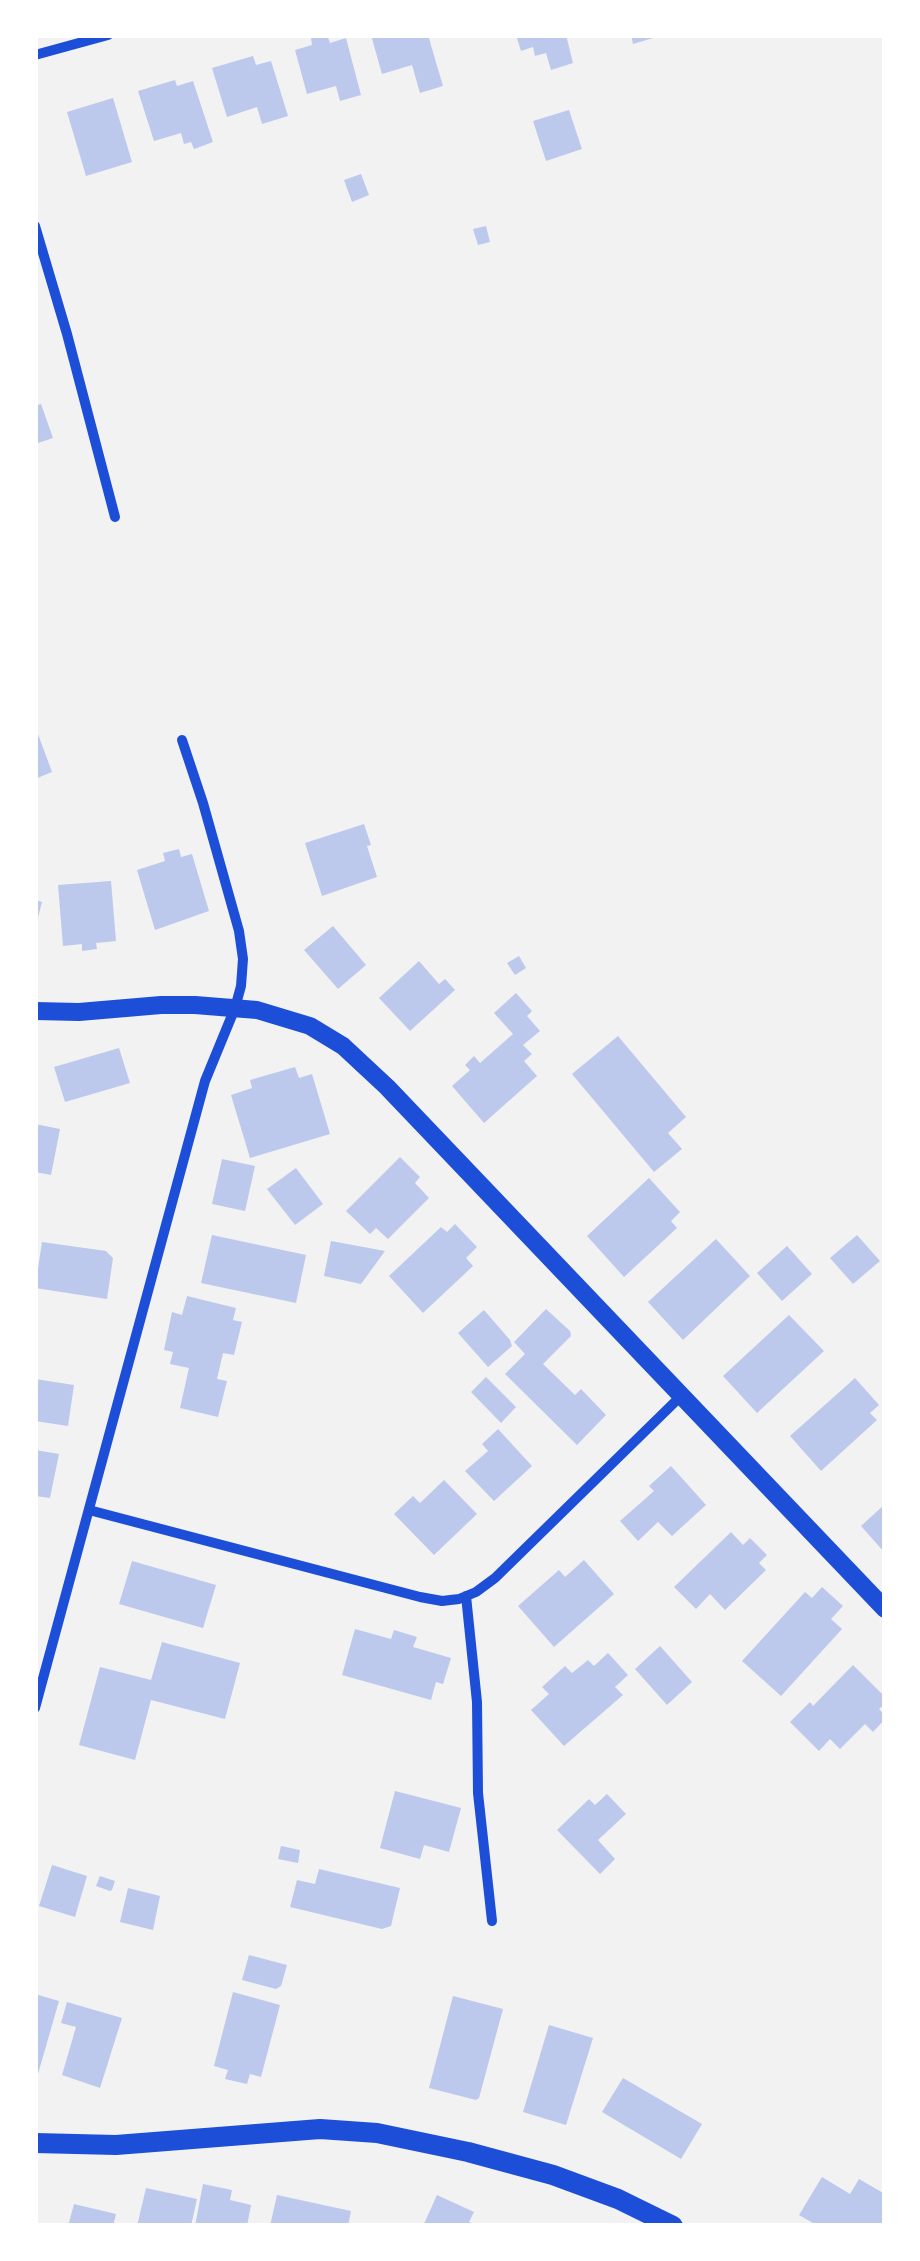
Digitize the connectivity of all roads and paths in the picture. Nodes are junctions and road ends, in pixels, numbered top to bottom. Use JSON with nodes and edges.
{"nodes":[{"id":1,"x":108,"y":35,"type":"edge"},
{"id":2,"x":35,"y":55,"type":"edge"},
{"id":3,"x":35,"y":226,"type":"edge"},
{"id":4,"x":115,"y":517,"type":"dead end"},
{"id":5,"x":182,"y":740,"type":"dead end"},
{"id":6,"x":235,"y":1008,"type":"junction"},
{"id":7,"x":36,"y":1013,"type":"edge"},
{"id":8,"x":681,"y":1396,"type":"junction"},
{"id":9,"x":89,"y":1510,"type":"junction"},
{"id":10,"x":466,"y":1596,"type":"junction"},
{"id":11,"x":885,"y":1609,"type":"edge"},
{"id":12,"x":35,"y":1708,"type":"edge"},
{"id":13,"x":492,"y":1922,"type":"dead end"},
{"id":14,"x":35,"y":2143,"type":"edge"},
{"id":15,"x":673,"y":2226,"type":"edge"}],
"edges":[{"from":1,"to":2,"type":"street"},
{"from":3,"to":4,"type":"street"},
{"from":5,"to":6,"type":"street"},
{"from":6,"to":7,"type":"street"},
{"from":6,"to":8,"type":"street"},
{"from":6,"to":9,"type":"street"},
{"from":8,"to":10,"type":"street"},
{"from":8,"to":11,"type":"street"},
{"from":9,"to":10,"type":"street"},
{"from":9,"to":12,"type":"street"},
{"from":10,"to":13,"type":"street"},
{"from":14,"to":15,"type":"main road"}]}
